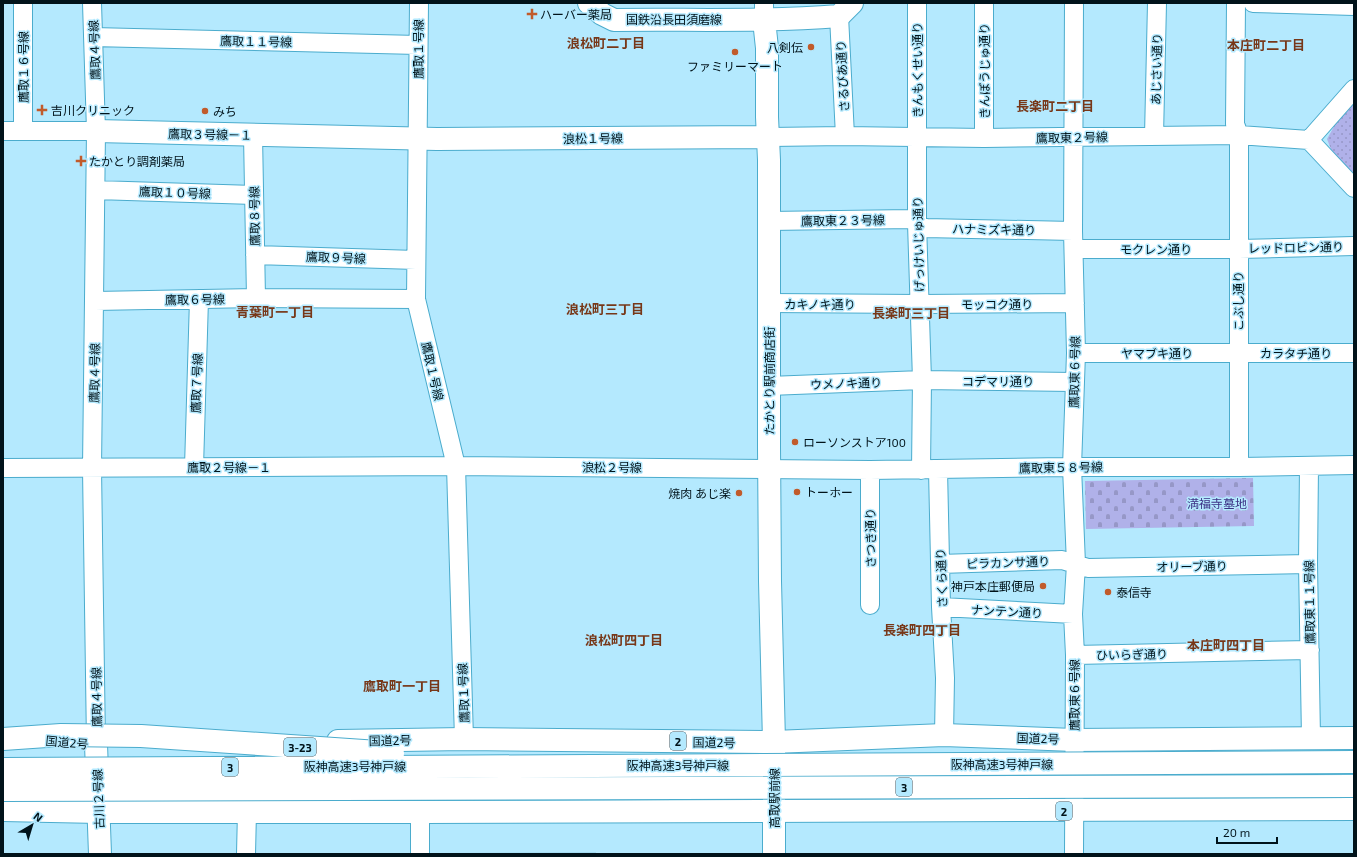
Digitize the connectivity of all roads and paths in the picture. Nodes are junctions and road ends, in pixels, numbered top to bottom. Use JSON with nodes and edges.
{"nodes":[{"id":1,"x":23,"y":3,"type":"edge"},
{"id":2,"x":92,"y":3,"type":"edge"},
{"id":3,"x":419,"y":3,"type":"edge"},
{"id":4,"x":589,"y":3,"type":"edge"},
{"id":5,"x":917,"y":3,"type":"edge"},
{"id":6,"x":984,"y":3,"type":"edge"},
{"id":7,"x":1074,"y":3,"type":"edge"},
{"id":8,"x":1157,"y":3,"type":"edge"},
{"id":9,"x":1236,"y":3,"type":"edge"},
{"id":10,"x":1253,"y":3,"type":"edge"},
{"id":11,"x":1354,"y":6,"type":"edge"},
{"id":12,"x":846,"y":10,"type":"edge"},
{"id":13,"x":764,"y":12,"type":"edge"},
{"id":14,"x":93,"y":37,"type":"junction"},
{"id":15,"x":418,"y":45,"type":"junction"},
{"id":16,"x":1354,"y":89,"type":"edge"},
{"id":17,"x":3,"y":131,"type":"edge"},
{"id":18,"x":23,"y":131,"type":"junction"},
{"id":19,"x":96,"y":131,"type":"junction"},
{"id":20,"x":253,"y":135,"type":"junction"},
{"id":21,"x":1239,"y":135,"type":"junction"},
{"id":22,"x":845,"y":136,"type":"junction"},
{"id":23,"x":1154,"y":136,"type":"junction"},
{"id":24,"x":769,"y":137,"type":"junction"},
{"id":25,"x":1074,"y":137,"type":"junction"},
{"id":26,"x":418,"y":138,"type":"junction"},
{"id":27,"x":917,"y":138,"type":"junction"},
{"id":28,"x":984,"y":138,"type":"junction"},
{"id":29,"x":1309,"y":140,"type":"junction"},
{"id":30,"x":1354,"y":188,"type":"edge"},
{"id":31,"x":96,"y":190,"type":"junction"},
{"id":32,"x":254,"y":195,"type":"junction"},
{"id":33,"x":769,"y":221,"type":"junction"},
{"id":34,"x":917,"y":223,"type":"junction"},
{"id":35,"x":1073,"y":231,"type":"junction"},
{"id":36,"x":1354,"y":246,"type":"edge"},
{"id":37,"x":1074,"y":249,"type":"junction"},
{"id":38,"x":1238,"y":249,"type":"junction"},
{"id":39,"x":255,"y":255,"type":"junction"},
{"id":40,"x":416,"y":260,"type":"junction"},
{"id":41,"x":256,"y":298,"type":"junction"},
{"id":42,"x":199,"y":299,"type":"junction"},
{"id":43,"x":416,"y":299,"type":"junction"},
{"id":44,"x":95,"y":301,"type":"junction"},
{"id":45,"x":768,"y":303,"type":"junction"},
{"id":46,"x":1074,"y":303,"type":"junction"},
{"id":47,"x":920,"y":304,"type":"junction"},
{"id":48,"x":1076,"y":353,"type":"junction"},
{"id":49,"x":1238,"y":353,"type":"junction"},
{"id":50,"x":1354,"y":353,"type":"edge"},
{"id":51,"x":922,"y":380,"type":"junction"},
{"id":52,"x":1074,"y":382,"type":"junction"},
{"id":53,"x":769,"y":386,"type":"junction"},
{"id":54,"x":1354,"y":465,"type":"edge"},
{"id":55,"x":456,"y":466,"type":"junction"},
{"id":56,"x":1309,"y":466,"type":"junction"},
{"id":57,"x":194,"y":467,"type":"junction"},
{"id":58,"x":1072,"y":467,"type":"junction"},
{"id":59,"x":1239,"y":467,"type":"junction"},
{"id":60,"x":3,"y":468,"type":"edge"},
{"id":61,"x":92,"y":468,"type":"junction"},
{"id":62,"x":769,"y":468,"type":"junction"},
{"id":63,"x":870,"y":470,"type":"junction"},
{"id":64,"x":929,"y":470,"type":"junction"},
{"id":65,"x":940,"y":564,"type":"junction"},
{"id":66,"x":1076,"y":564,"type":"junction"},
{"id":67,"x":1308,"y":564,"type":"junction"},
{"id":68,"x":870,"y":605,"type":"dead end"},
{"id":69,"x":941,"y":607,"type":"junction"},
{"id":70,"x":1073,"y":614,"type":"junction"},
{"id":71,"x":1310,"y":650,"type":"junction"},
{"id":72,"x":1075,"y":655,"type":"junction"},
{"id":73,"x":944,"y":735,"type":"junction"},
{"id":74,"x":3,"y":737,"type":"edge"},
{"id":75,"x":1311,"y":738,"type":"junction"},
{"id":76,"x":1354,"y":738,"type":"edge"},
{"id":77,"x":464,"y":739,"type":"junction"},
{"id":78,"x":1074,"y":740,"type":"junction"},
{"id":79,"x":774,"y":742,"type":"junction"},
{"id":80,"x":96,"y":744,"type":"junction"},
{"id":81,"x":1354,"y":762,"type":"edge"},
{"id":82,"x":457,"y":766,"type":"junction"},
{"id":83,"x":3,"y":769,"type":"edge"},
{"id":84,"x":1354,"y":786,"type":"edge"},
{"id":85,"x":3,"y":790,"type":"edge"},
{"id":86,"x":1354,"y":809,"type":"edge"},
{"id":87,"x":3,"y":810,"type":"edge"},
{"id":88,"x":247,"y":811,"type":"junction"},
{"id":89,"x":1074,"y":811,"type":"junction"},
{"id":90,"x":99,"y":812,"type":"junction"},
{"id":91,"x":420,"y":812,"type":"junction"},
{"id":92,"x":774,"y":812,"type":"junction"},
{"id":93,"x":100,"y":854,"type":"edge"},
{"id":94,"x":246,"y":854,"type":"edge"},
{"id":95,"x":420,"y":854,"type":"edge"},
{"id":96,"x":774,"y":854,"type":"edge"},
{"id":97,"x":1074,"y":854,"type":"edge"}],
"edges":[{"from":1,"to":18,"type":"street","name":"鷹取１６号線"},
{"from":2,"to":14,"type":"street","name":"鷹取４号線"},
{"from":3,"to":15,"type":"street","name":"鷹取１号線"},
{"from":4,"to":13,"type":"main road","name":"国鉄沿長田須磨線"},
{"from":5,"to":27,"type":"street","name":"きんもくせい通り"},
{"from":6,"to":28,"type":"street","name":"きんぽうじゅ通り"},
{"from":7,"to":25,"type":"street","name":"鷹取東６号線"},
{"from":8,"to":23,"type":"street","name":"あじさい通り"},
{"from":9,"to":21,"type":"street","name":"こぶし通り"},
{"from":10,"to":11,"type":"street"},
{"from":12,"to":13,"type":"main road","name":"国鉄沿長田須磨線"},
{"from":12,"to":22,"type":"street","name":"さるびあ通り"},
{"from":13,"to":24,"type":"main road","name":"たかとり駅前商店街"},
{"from":14,"to":15,"type":"street","name":"鷹取１１号線"},
{"from":14,"to":19,"type":"street","name":"鷹取４号線"},
{"from":15,"to":26,"type":"street","name":"鷹取１号線"},
{"from":16,"to":29,"type":"street"},
{"from":17,"to":18,"type":"street","name":"鷹取３号線－１"},
{"from":18,"to":19,"type":"street","name":"鷹取３号線－１"},
{"from":19,"to":20,"type":"main road","name":"鷹取３号線－１"},
{"from":19,"to":31,"type":"street","name":"鷹取４号線"},
{"from":20,"to":26,"type":"main road","name":"鷹取３号線－１"},
{"from":20,"to":32,"type":"street","name":"鷹取８号線"},
{"from":21,"to":23,"type":"street","name":"鷹取東２号線"},
{"from":21,"to":29,"type":"street","name":"鷹取東２号線"},
{"from":21,"to":38,"type":"street","name":"こぶし通り"},
{"from":22,"to":24,"type":"street","name":"鷹取東２号線"},
{"from":22,"to":27,"type":"street","name":"鷹取東２号線"},
{"from":23,"to":25,"type":"street","name":"鷹取東２号線"},
{"from":24,"to":26,"type":"main road","name":"浪松１号線"},
{"from":24,"to":33,"type":"main road","name":"たかとり駅前商店街"},
{"from":25,"to":28,"type":"street","name":"鷹取東２号線"},
{"from":25,"to":35,"type":"street","name":"鷹取東６号線"},
{"from":26,"to":40,"type":"street","name":"鷹取１号線"},
{"from":27,"to":28,"type":"street","name":"鷹取東２号線"},
{"from":27,"to":34,"type":"street","name":"げっけいじゅ通り"},
{"from":29,"to":30,"type":"street"},
{"from":31,"to":32,"type":"street","name":"鷹取１０号線"},
{"from":31,"to":44,"type":"street","name":"鷹取４号線"},
{"from":32,"to":39,"type":"street","name":"鷹取８号線"},
{"from":33,"to":34,"type":"street","name":"鷹取東２３号線"},
{"from":33,"to":45,"type":"main road","name":"たかとり駅前商店街"},
{"from":34,"to":35,"type":"street","name":"ハナミズキ通り"},
{"from":34,"to":47,"type":"street","name":"げっけいじゅ通り"},
{"from":35,"to":37,"type":"street","name":"鷹取東６号線"},
{"from":36,"to":38,"type":"street","name":"レッドロビン通り"},
{"from":37,"to":38,"type":"street","name":"モクレン通り"},
{"from":37,"to":46,"type":"street","name":"鷹取東６号線"},
{"from":38,"to":49,"type":"street","name":"こぶし通り"},
{"from":39,"to":40,"type":"street","name":"鷹取９号線"},
{"from":39,"to":41,"type":"street","name":"鷹取８号線"},
{"from":40,"to":43,"type":"street","name":"鷹取１号線"},
{"from":41,"to":42,"type":"street","name":"鷹取６号線"},
{"from":41,"to":43,"type":"street","name":"鷹取６号線"},
{"from":42,"to":44,"type":"street","name":"鷹取６号線"},
{"from":42,"to":57,"type":"street","name":"鷹取７号線"},
{"from":43,"to":55,"type":"street","name":"鷹取１号線"},
{"from":44,"to":61,"type":"street","name":"鷹取４号線"},
{"from":45,"to":47,"type":"street","name":"カキノキ通り"},
{"from":45,"to":53,"type":"main road","name":"たかとり駅前商店街"},
{"from":46,"to":47,"type":"street","name":"モッコク通り"},
{"from":46,"to":48,"type":"street","name":"鷹取東６号線"},
{"from":47,"to":51,"type":"street","name":"げっけいじゅ通り"},
{"from":48,"to":49,"type":"street","name":"ヤマブキ通り"},
{"from":48,"to":52,"type":"street","name":"鷹取東６号線"},
{"from":49,"to":50,"type":"street","name":"カラタチ通り"},
{"from":49,"to":59,"type":"street","name":"こぶし通り"},
{"from":51,"to":52,"type":"street","name":"コデマリ通り"},
{"from":51,"to":53,"type":"street","name":"ウメノキ通り"},
{"from":51,"to":64,"type":"street","name":"げっけいじゅ通り"},
{"from":52,"to":58,"type":"street","name":"鷹取東６号線"},
{"from":53,"to":62,"type":"main road","name":"たかとり駅前商店街"},
{"from":54,"to":56,"type":"street","name":"鷹取東５８号線"},
{"from":55,"to":57,"type":"street","name":"鷹取２号線－１"},
{"from":55,"to":62,"type":"street","name":"浪松２号線"},
{"from":55,"to":77,"type":"street","name":"鷹取１号線"},
{"from":56,"to":59,"type":"street","name":"鷹取東５８号線"},
{"from":56,"to":67,"type":"street","name":"鷹取東１１号線"},
{"from":57,"to":61,"type":"street","name":"鷹取２号線－１"},
{"from":58,"to":59,"type":"street","name":"鷹取東５８号線"},
{"from":58,"to":64,"type":"street","name":"鷹取東５８号線"},
{"from":58,"to":66,"type":"street","name":"鷹取東６号線"},
{"from":60,"to":61,"type":"street","name":"鷹取２号線－１"},
{"from":61,"to":80,"type":"street","name":"鷹取４号線"},
{"from":62,"to":63,"type":"street","name":"鷹取東５８号線"},
{"from":62,"to":79,"type":"main road","name":"たかとり駅前商店街"},
{"from":63,"to":64,"type":"street","name":"鷹取東５８号線"},
{"from":63,"to":68,"type":"street","name":"さつき通り"},
{"from":64,"to":65,"type":"street","name":"さくら通り"},
{"from":65,"to":66,"type":"street","name":"ピラカンサ通り"},
{"from":65,"to":69,"type":"street","name":"さくら通り"},
{"from":66,"to":67,"type":"street","name":"オリーブ通り"},
{"from":66,"to":70,"type":"street","name":"鷹取東６号線"},
{"from":67,"to":71,"type":"street","name":"鷹取東１１号線"},
{"from":69,"to":70,"type":"street","name":"ナンテン通り"},
{"from":69,"to":73,"type":"street","name":"さくら通り"},
{"from":70,"to":72,"type":"street","name":"鷹取東６号線"},
{"from":71,"to":72,"type":"street","name":"ひいらぎ通り"},
{"from":71,"to":75,"type":"street","name":"鷹取東１１号線"},
{"from":72,"to":78,"type":"street","name":"鷹取東６号線"},
{"from":73,"to":78,"type":"main road","name":"国道2号","number":"2"},
{"from":73,"to":79,"type":"main road","name":"国道2号","number":"2"},
{"from":74,"to":80,"type":"main road","name":"国道2号","number":"2"},
{"from":74,"to":82,"type":"main road","number":"3-23","bridge":true},
{"from":75,"to":76,"type":"main road","name":"国道2号","number":"2"},
{"from":75,"to":78,"type":"main road","name":"国道2号","number":"2"},
{"from":77,"to":79,"type":"main road","name":"国道2号","number":"2"},
{"from":77,"to":80,"type":"main road","name":"国道2号","number":"2"},
{"from":78,"to":89,"type":"street","name":"鷹取東６号線"},
{"from":79,"to":92,"type":"main road","name":"高取駅前線"},
{"from":80,"to":90,"type":"main road","name":"古川２号線"},
{"from":81,"to":82,"type":"main road","name":"阪神高速3号神戸線","number":"3","bridge":true},
{"from":82,"to":83,"type":"main road","name":"阪神高速3号神戸線","number":"3","bridge":true},
{"from":84,"to":85,"type":"main road","name":"阪神高速3号神戸線","number":"3","bridge":true},
{"from":86,"to":89,"type":"main road","number":"2"},
{"from":87,"to":90,"type":"main road","number":"2"},
{"from":88,"to":90,"type":"main road","number":"2"},
{"from":88,"to":91,"type":"main road","number":"2"},
{"from":88,"to":94,"type":"street"},
{"from":89,"to":92,"type":"main road","number":"2"},
{"from":89,"to":97,"type":"street","name":"鷹取東６号線"},
{"from":90,"to":93,"type":"main road","name":"古川２号線"},
{"from":91,"to":92,"type":"main road","number":"2"},
{"from":91,"to":95,"type":"street"},
{"from":92,"to":96,"type":"main road","name":"高取駅前線"}]}
